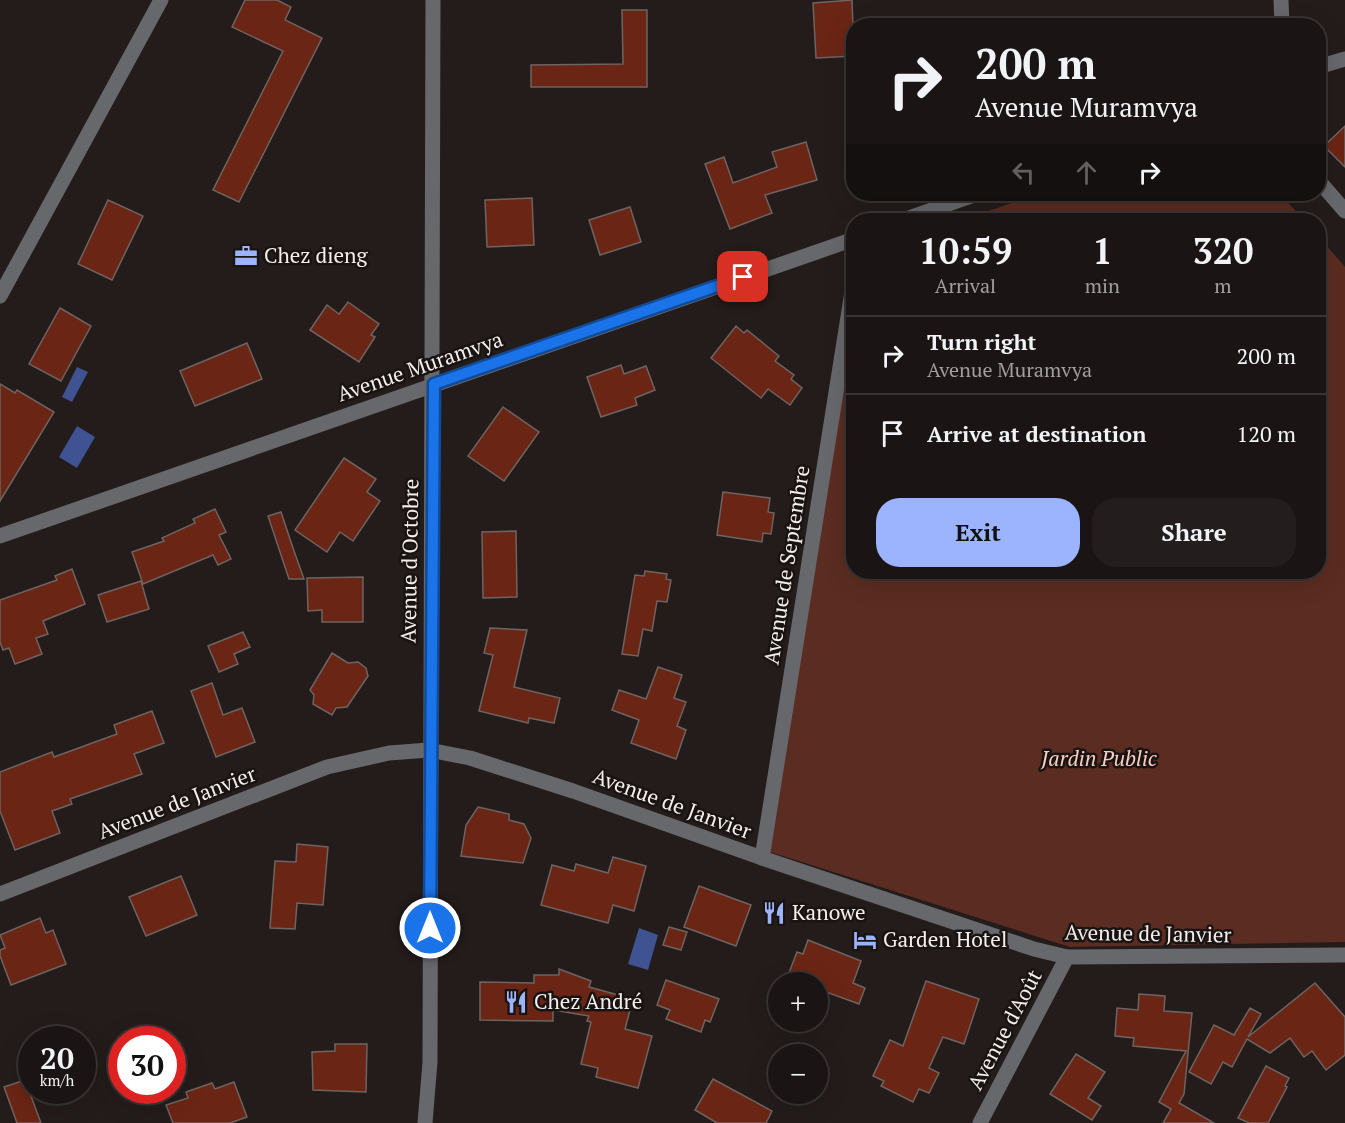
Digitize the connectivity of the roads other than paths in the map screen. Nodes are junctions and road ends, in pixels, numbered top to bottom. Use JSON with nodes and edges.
{"nodes":[{"id":1,"x":161,"y":0,"type":"edge"},
{"id":2,"x":433,"y":0,"type":"edge"},
{"id":3,"x":1281,"y":0,"type":"edge"},
{"id":4,"x":1282,"y":18,"type":"edge"},
{"id":5,"x":1345,"y":59,"type":"edge"},
{"id":6,"x":1326,"y":65,"type":"edge"},
{"id":7,"x":1326,"y":189,"type":"edge"},
{"id":8,"x":957,"y":201,"type":"edge"},
{"id":9,"x":1345,"y":211,"type":"edge"},
{"id":10,"x":923,"y":213,"type":"edge"},
{"id":11,"x":846,"y":241,"type":"edge"},
{"id":12,"x":0,"y":296,"type":"edge"},
{"id":13,"x":846,"y":329,"type":"edge"},
{"id":14,"x":434,"y":384,"type":"junction"},
{"id":15,"x":0,"y":536,"type":"edge"},
{"id":16,"x":429,"y":750,"type":"junction"},
{"id":17,"x":762,"y":858,"type":"junction"},
{"id":18,"x":0,"y":894,"type":"edge"},
{"id":19,"x":1345,"y":955,"type":"edge"},
{"id":20,"x":1067,"y":957,"type":"junction"},
{"id":21,"x":425,"y":1123,"type":"edge"},
{"id":22,"x":980,"y":1123,"type":"edge"}],
"edges":[{"from":1,"to":12,"type":"street"},
{"from":2,"to":14,"type":"street","name":"Avenue d'Octobre"},
{"from":3,"to":4,"type":"street"},
{"from":5,"to":6,"type":"street"},
{"from":7,"to":9,"type":"street"},
{"from":8,"to":10,"type":"street"},
{"from":11,"to":14,"type":"street","name":"Avenue Muramvya"},
{"from":13,"to":17,"type":"street","name":"Avenue de Septembre"},
{"from":14,"to":15,"type":"street","name":"Avenue Muramvya"},
{"from":14,"to":16,"type":"street","name":"Avenue d'Octobre"},
{"from":16,"to":17,"type":"street","name":"Avenue de Janvier"},
{"from":16,"to":18,"type":"street","name":"Avenue de Janvier"},
{"from":16,"to":21,"type":"street","name":"Avenue d'Octobre"},
{"from":17,"to":20,"type":"street","name":"Avenue de Janvier"},
{"from":19,"to":20,"type":"street","name":"Avenue de Janvier"},
{"from":20,"to":22,"type":"street","name":"Avenue d'Août"}]}
